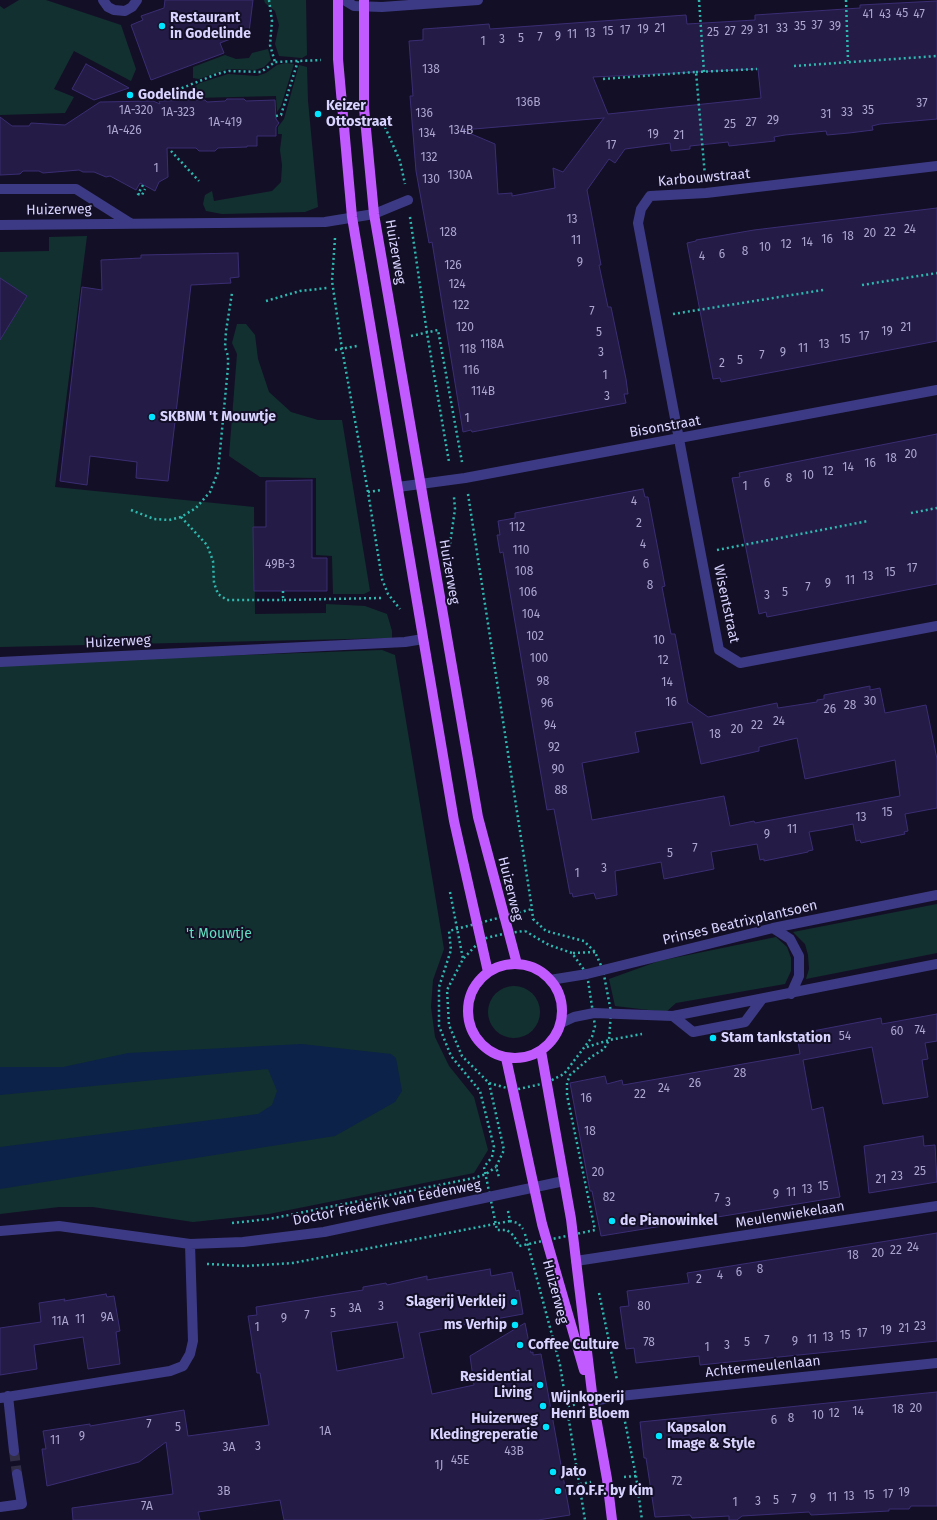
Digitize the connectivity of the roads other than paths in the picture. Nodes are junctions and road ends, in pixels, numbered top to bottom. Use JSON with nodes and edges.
{"nodes":[{"id":1,"x":103,"y":0,"type":"edge"},
{"id":2,"x":137,"y":0,"type":"edge"},
{"id":3,"x":338,"y":0,"type":"edge"},
{"id":4,"x":344,"y":0,"type":"edge"},
{"id":5,"x":478,"y":0,"type":"edge"},
{"id":6,"x":444,"y":1,"type":"edge"},
{"id":7,"x":364,"y":3,"type":"edge"},
{"id":8,"x":937,"y":166,"type":"edge"},
{"id":9,"x":0,"y":189,"type":"edge"},
{"id":10,"x":408,"y":200,"type":"dead end"},
{"id":11,"x":374,"y":214,"type":"junction"},
{"id":12,"x":352,"y":217,"type":"junction"},
{"id":13,"x":130,"y":223,"type":"junction"},
{"id":14,"x":0,"y":225,"type":"edge"},
{"id":15,"x":937,"y":390,"type":"edge"},
{"id":16,"x":680,"y":438,"type":"junction"},
{"id":17,"x":420,"y":484,"type":"junction"},
{"id":18,"x":398,"y":487,"type":"junction"},
{"id":19,"x":937,"y":626,"type":"edge"},
{"id":20,"x":424,"y":639,"type":"junction"},
{"id":21,"x":0,"y":662,"type":"edge"},
{"id":22,"x":937,"y":895,"type":"edge"},
{"id":23,"x":773,"y":928,"type":"junction"},
{"id":24,"x":517,"y":964,"type":"junction"},
{"id":25,"x":937,"y":964,"type":"edge"},
{"id":26,"x":488,"y":972,"type":"junction"},
{"id":27,"x":550,"y":980,"type":"junction"},
{"id":28,"x":791,"y":994,"type":"junction"},
{"id":29,"x":762,"y":999,"type":"junction"},
{"id":30,"x":673,"y":1016,"type":"junction"},
{"id":31,"x":561,"y":1022,"type":"junction"},
{"id":32,"x":541,"y":1051,"type":"junction"},
{"id":33,"x":506,"y":1058,"type":"junction"},
{"id":34,"x":564,"y":1181,"type":"junction"},
{"id":35,"x":534,"y":1187,"type":"junction"},
{"id":36,"x":937,"y":1206,"type":"edge"},
{"id":37,"x":0,"y":1231,"type":"edge"},
{"id":38,"x":190,"y":1244,"type":"junction"},
{"id":39,"x":576,"y":1261,"type":"junction"},
{"id":40,"x":937,"y":1363,"type":"edge"},
{"id":41,"x":4,"y":1397,"type":"edge"},
{"id":42,"x":593,"y":1401,"type":"junction"},
{"id":43,"x":14,"y":1451,"type":"tunnel mouth"},
{"id":44,"x":17,"y":1474,"type":"tunnel mouth"},
{"id":45,"x":0,"y":1507,"type":"edge"},
{"id":46,"x":612,"y":1520,"type":"edge"}],
"edges":[{"from":1,"to":2,"type":"street"},
{"from":3,"to":12,"type":"main road"},
{"from":4,"to":7,"type":"street"},
{"from":5,"to":6,"type":"street"},
{"from":6,"to":7,"type":"street"},
{"from":7,"to":11,"type":"main road","name":"Huizerweg"},
{"from":8,"to":16,"type":"street","name":"Karbouwstraat"},
{"from":9,"to":13,"type":"street"},
{"from":10,"to":11,"type":"street"},
{"from":11,"to":12,"type":"street","name":"Huizerweg"},
{"from":11,"to":17,"type":"main road","name":"Huizerweg"},
{"from":12,"to":13,"type":"street","name":"Huizerweg"},
{"from":12,"to":18,"type":"main road"},
{"from":13,"to":14,"type":"street","name":"Huizerweg"},
{"from":15,"to":16,"type":"street","name":"Bisonstraat"},
{"from":16,"to":17,"type":"street","name":"Bisonstraat"},
{"from":16,"to":19,"type":"street","name":"Wisentstraat"},
{"from":17,"to":18,"type":"street","name":"Bisonstraat"},
{"from":17,"to":24,"type":"main road","name":"Huizerweg"},
{"from":18,"to":20,"type":"main road"},
{"from":20,"to":21,"type":"street","name":"Huizerweg"},
{"from":20,"to":26,"type":"main road"},
{"from":22,"to":23,"type":"street","name":"Prinses Beatrixplantsoen"},
{"from":23,"to":27,"type":"street","name":"Prinses Beatrixplantsoen"},
{"from":23,"to":28,"type":"street"},
{"from":24,"to":26,"type":"main road"},
{"from":24,"to":27,"type":"main road"},
{"from":25,"to":28,"type":"street"},
{"from":26,"to":33,"type":"main road"},
{"from":27,"to":31,"type":"main road"},
{"from":28,"to":29,"type":"street"},
{"from":29,"to":30,"type":"street"},
{"from":29,"to":30,"type":"street"},
{"from":30,"to":31,"type":"street"},
{"from":31,"to":32,"type":"main road"},
{"from":32,"to":33,"type":"main road"},
{"from":32,"to":34,"type":"main road","name":"Huizerweg"},
{"from":33,"to":35,"type":"main road","name":"Huizerweg"},
{"from":34,"to":35,"type":"street","name":"Doctor Frederik van Eedenweg"},
{"from":34,"to":39,"type":"main road","name":"Huizerweg"},
{"from":35,"to":38,"type":"street","name":"Doctor Frederik van Eedenweg"},
{"from":35,"to":42,"type":"main road","name":"Huizerweg"},
{"from":36,"to":39,"type":"street","name":"Meulenwiekelaan"},
{"from":37,"to":38,"type":"street","name":"Doctor Frederik van Eedenweg"},
{"from":38,"to":41,"type":"street"},
{"from":39,"to":42,"type":"main road","name":"Huizerweg"},
{"from":40,"to":42,"type":"street","name":"Achtermeulenlaan"},
{"from":41,"to":43,"type":"street"},
{"from":42,"to":46,"type":"main road","name":"Huizerweg"},
{"from":44,"to":45,"type":"street"}]}
